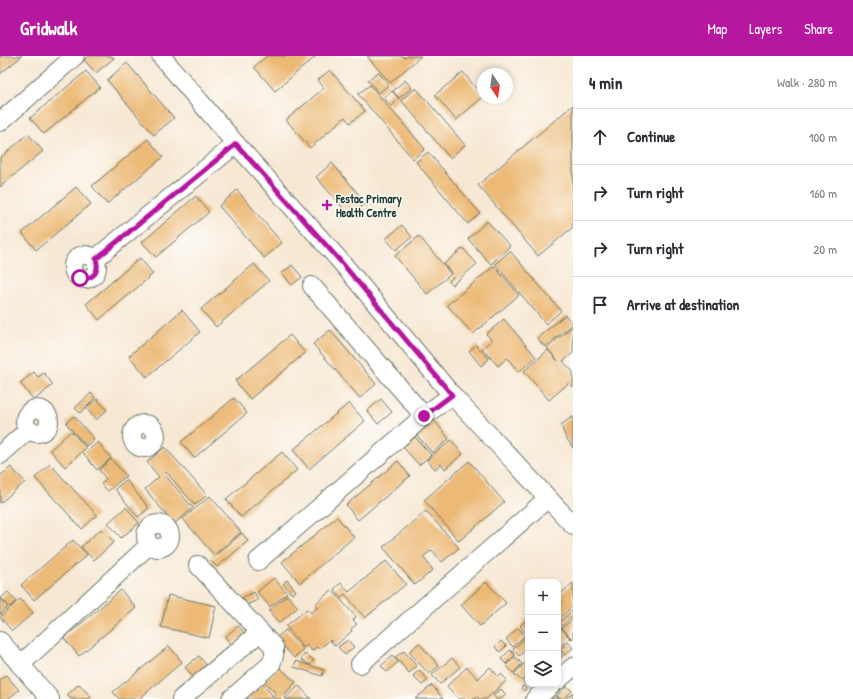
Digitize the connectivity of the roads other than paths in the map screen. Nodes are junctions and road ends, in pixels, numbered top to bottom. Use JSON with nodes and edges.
{"nodes":[{"id":1,"x":75,"y":56,"type":"edge"},
{"id":2,"x":161,"y":56,"type":"edge"},
{"id":3,"x":0,"y":122,"type":"edge"},
{"id":4,"x":236,"y":144,"type":"junction"},
{"id":5,"x":96,"y":259,"type":"dead end"},
{"id":6,"x":312,"y":286,"type":"dead end"},
{"id":7,"x":452,"y":395,"type":"junction"},
{"id":8,"x":424,"y":416,"type":"junction"},
{"id":9,"x":28,"y":430,"type":"dead end"},
{"id":10,"x":0,"y":455,"type":"edge"},
{"id":11,"x":547,"y":499,"type":"junction"},
{"id":12,"x":571,"y":517,"type":"edge"},
{"id":13,"x":149,"y":545,"type":"dead end"},
{"id":14,"x":258,"y":561,"type":"dead end"},
{"id":15,"x":198,"y":565,"type":"dead end"},
{"id":16,"x":260,"y":632,"type":"junction"},
{"id":17,"x":0,"y":641,"type":"edge"},
{"id":18,"x":360,"y":664,"type":"dead end"},
{"id":19,"x":20,"y":665,"type":"junction"},
{"id":20,"x":573,"y":667,"type":"edge"},
{"id":21,"x":561,"y":677,"type":"edge"},
{"id":22,"x":549,"y":687,"type":"edge"},
{"id":23,"x":50,"y":699,"type":"edge"},
{"id":24,"x":181,"y":699,"type":"edge"},
{"id":25,"x":231,"y":699,"type":"edge"},
{"id":26,"x":535,"y":699,"type":"edge"}],
"edges":[{"from":1,"to":3,"type":"street"},
{"from":2,"to":4,"type":"street"},
{"from":4,"to":5,"type":"street"},
{"from":4,"to":7,"type":"street"},
{"from":6,"to":8,"type":"street"},
{"from":7,"to":8,"type":"street"},
{"from":7,"to":11,"type":"street"},
{"from":8,"to":14,"type":"street"},
{"from":9,"to":10,"type":"street"},
{"from":11,"to":12,"type":"street"},
{"from":11,"to":18,"type":"street"},
{"from":13,"to":19,"type":"street"},
{"from":15,"to":16,"type":"street"},
{"from":16,"to":24,"type":"street"},
{"from":16,"to":25,"type":"street"},
{"from":17,"to":19,"type":"street"},
{"from":19,"to":23,"type":"street"},
{"from":20,"to":21,"type":"street"},
{"from":22,"to":26,"type":"street"}]}
